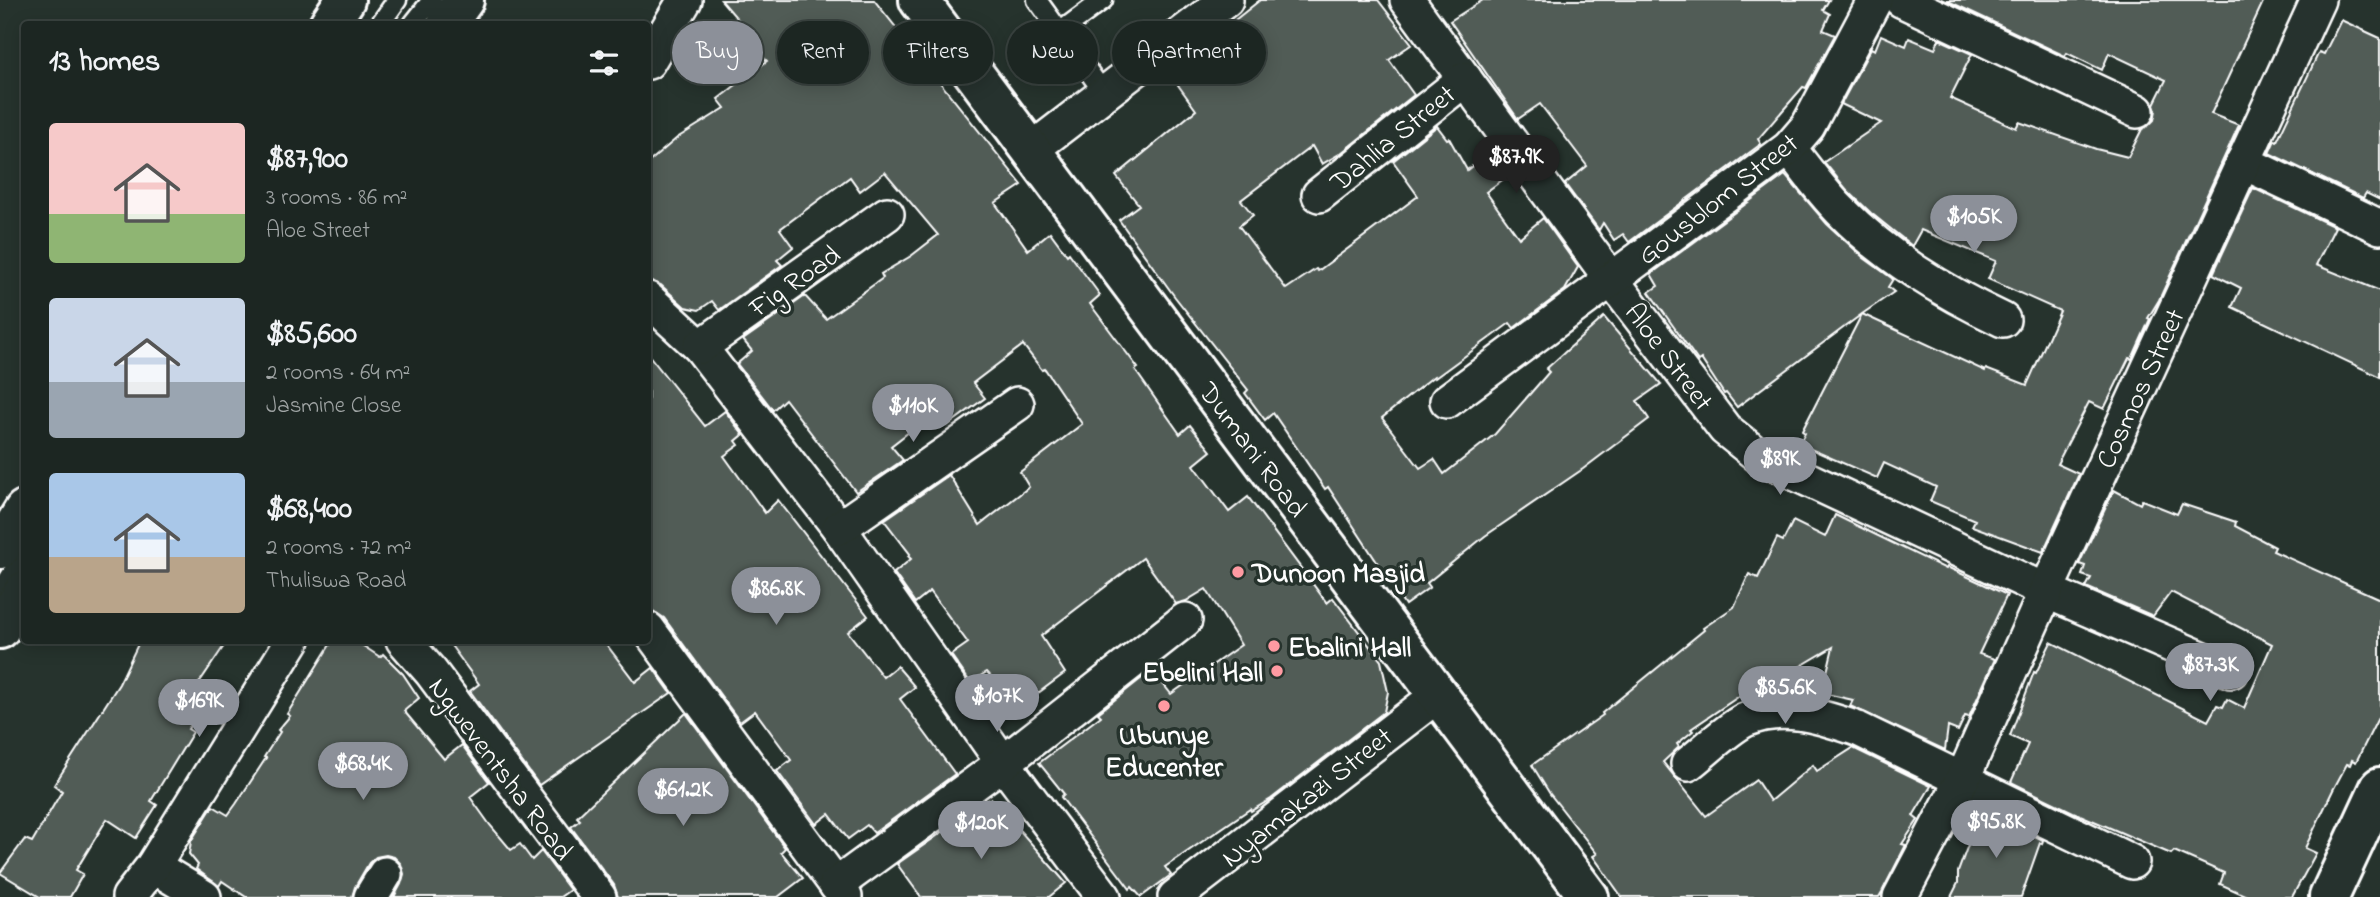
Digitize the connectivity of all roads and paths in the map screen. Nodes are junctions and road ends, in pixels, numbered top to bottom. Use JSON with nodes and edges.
{"nodes":[{"id":1,"x":345,"y":0,"type":"edge"},
{"id":2,"x":397,"y":0,"type":"edge"},
{"id":3,"x":432,"y":0,"type":"edge"},
{"id":4,"x":464,"y":0,"type":"edge"},
{"id":5,"x":685,"y":0,"type":"edge"},
{"id":6,"x":919,"y":0,"type":"edge"},
{"id":7,"x":1037,"y":0,"type":"edge"},
{"id":8,"x":1103,"y":0,"type":"edge"},
{"id":9,"x":1226,"y":0,"type":"edge"},
{"id":10,"x":1407,"y":0,"type":"edge"},
{"id":11,"x":1875,"y":0,"type":"edge"},
{"id":12,"x":1901,"y":0,"type":"edge"},
{"id":13,"x":2318,"y":0,"type":"edge"},
{"id":14,"x":331,"y":21,"type":"edge"},
{"id":15,"x":382,"y":21,"type":"edge"},
{"id":16,"x":415,"y":21,"type":"edge"},
{"id":17,"x":449,"y":21,"type":"edge"},
{"id":18,"x":1053,"y":21,"type":"edge"},
{"id":19,"x":1075,"y":21,"type":"edge"},
{"id":20,"x":651,"y":57,"type":"edge"},
{"id":21,"x":1465,"y":79,"type":"junction"},
{"id":22,"x":1098,"y":84,"type":"edge"},
{"id":23,"x":1104,"y":93,"type":"junction"},
{"id":24,"x":2137,"y":111,"type":"dead end"},
{"id":25,"x":1789,"y":148,"type":"junction"},
{"id":26,"x":1031,"y":150,"type":"junction"},
{"id":27,"x":2243,"y":162,"type":"junction"},
{"id":28,"x":1319,"y":195,"type":"dead end"},
{"id":29,"x":887,"y":214,"type":"dead end"},
{"id":30,"x":2380,"y":227,"type":"edge"},
{"id":31,"x":1611,"y":279,"type":"junction"},
{"id":32,"x":651,"y":302,"type":"edge"},
{"id":33,"x":2003,"y":320,"type":"dead end"},
{"id":34,"x":700,"y":347,"type":"junction"},
{"id":35,"x":1447,"y":401,"type":"dead end"},
{"id":36,"x":1017,"y":404,"type":"dead end"},
{"id":37,"x":21,"y":515,"type":"edge"},
{"id":38,"x":839,"y":528,"type":"junction"},
{"id":39,"x":0,"y":549,"type":"edge"},
{"id":40,"x":21,"y":559,"type":"edge"},
{"id":41,"x":2046,"y":591,"type":"junction"},
{"id":42,"x":0,"y":593,"type":"edge"},
{"id":43,"x":21,"y":596,"type":"edge"},
{"id":44,"x":1185,"y":620,"type":"dead end"},
{"id":45,"x":0,"y":629,"type":"edge"},
{"id":46,"x":651,"y":633,"type":"edge"},
{"id":47,"x":291,"y":644,"type":"edge"},
{"id":48,"x":406,"y":644,"type":"edge"},
{"id":49,"x":2231,"y":671,"type":"dead end"},
{"id":50,"x":1437,"y":695,"type":"junction"},
{"id":51,"x":1003,"y":763,"type":"junction"},
{"id":52,"x":1688,"y":764,"type":"dead end"},
{"id":53,"x":1963,"y":778,"type":"junction"},
{"id":54,"x":2380,"y":787,"type":"edge"},
{"id":55,"x":2132,"y":862,"type":"dead end"},
{"id":56,"x":153,"y":866,"type":"junction"},
{"id":57,"x":841,"y":891,"type":"edge"},
{"id":58,"x":129,"y":897,"type":"edge"},
{"id":59,"x":204,"y":897,"type":"edge"},
{"id":60,"x":599,"y":897,"type":"edge"},
{"id":61,"x":1104,"y":897,"type":"edge"},
{"id":62,"x":1175,"y":897,"type":"edge"},
{"id":63,"x":1589,"y":897,"type":"edge"},
{"id":64,"x":1900,"y":897,"type":"edge"},
{"id":65,"x":2329,"y":897,"type":"edge"}],
"edges":[{"from":1,"to":14,"type":"street"},
{"from":2,"to":15,"type":"lane"},
{"from":3,"to":16,"type":"lane"},
{"from":4,"to":17,"type":"street"},
{"from":5,"to":20,"type":"street"},
{"from":6,"to":26,"type":"street","name":"Dumani Road"},
{"from":7,"to":18,"type":"lane"},
{"from":8,"to":19,"type":"lane"},
{"from":9,"to":23,"type":"street"},
{"from":10,"to":21,"type":"street","name":"Aloe Street"},
{"from":11,"to":25,"type":"street","name":"Gousblom Street"},
{"from":12,"to":24,"type":"street"},
{"from":13,"to":27,"type":"street","name":"Cosmos Street"},
{"from":21,"to":28,"type":"street","name":"Dahlia Street"},
{"from":21,"to":31,"type":"street","name":"Aloe Street"},
{"from":22,"to":23,"type":"lane"},
{"from":23,"to":26,"type":"street"},
{"from":25,"to":31,"type":"street","name":"Gousblom Street"},
{"from":25,"to":33,"type":"street"},
{"from":26,"to":50,"type":"street","name":"Dumani Road"},
{"from":27,"to":30,"type":"street"},
{"from":27,"to":41,"type":"street","name":"Cosmos Street"},
{"from":29,"to":34,"type":"street","name":"Fig Road"},
{"from":31,"to":35,"type":"street","name":"Gousblom Street"},
{"from":31,"to":41,"type":"street","name":"Aloe Street"},
{"from":32,"to":34,"type":"street"},
{"from":34,"to":38,"type":"street"},
{"from":36,"to":38,"type":"street"},
{"from":37,"to":39,"type":"street"},
{"from":38,"to":51,"type":"street"},
{"from":40,"to":42,"type":"lane"},
{"from":41,"to":49,"type":"street","name":"Aloe Street"},
{"from":41,"to":53,"type":"street","name":"Cosmos Street"},
{"from":43,"to":45,"type":"street"},
{"from":44,"to":51,"type":"street"},
{"from":46,"to":57,"type":"street"},
{"from":47,"to":56,"type":"street"},
{"from":48,"to":60,"type":"street","name":"Ngweventsha Road"},
{"from":50,"to":62,"type":"street","name":"Nyamakazi Street"},
{"from":50,"to":63,"type":"street","name":"Dumani Road"},
{"from":51,"to":57,"type":"street"},
{"from":51,"to":61,"type":"street"},
{"from":52,"to":53,"type":"street"},
{"from":53,"to":55,"type":"street"},
{"from":53,"to":64,"type":"street","name":"Cosmos Street"},
{"from":54,"to":65,"type":"street"},
{"from":56,"to":58,"type":"street"},
{"from":56,"to":59,"type":"street"}]}
